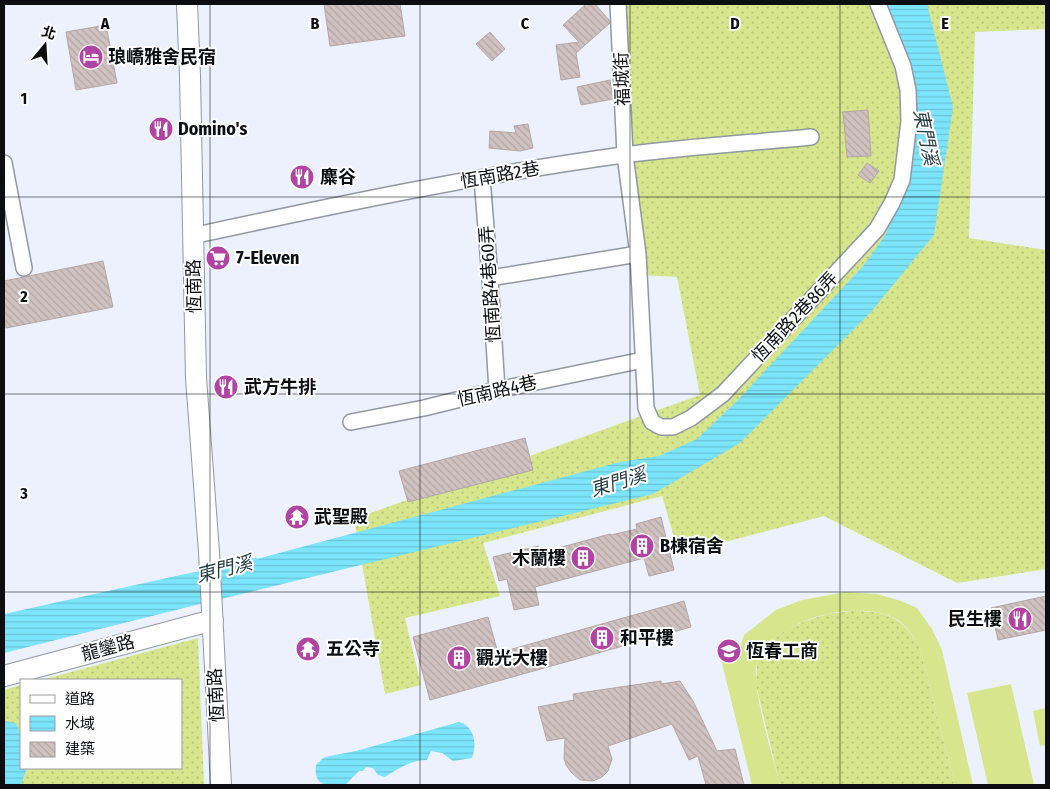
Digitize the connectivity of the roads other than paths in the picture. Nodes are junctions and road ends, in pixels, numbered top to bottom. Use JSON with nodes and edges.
{"nodes":[{"id":1,"x":187,"y":4,"type":"edge"},
{"id":2,"x":618,"y":4,"type":"edge"},
{"id":3,"x":878,"y":4,"type":"edge"},
{"id":4,"x":811,"y":137,"type":"dead end"},
{"id":5,"x":625,"y":155,"type":"junction"},
{"id":6,"x":4,"y":163,"type":"edge"},
{"id":7,"x":482,"y":178,"type":"junction"},
{"id":8,"x":192,"y":236,"type":"junction"},
{"id":9,"x":638,"y":254,"type":"junction"},
{"id":10,"x":24,"y":268,"type":"dead end"},
{"id":11,"x":490,"y":278,"type":"junction"},
{"id":12,"x":643,"y":360,"type":"junction"},
{"id":13,"x":497,"y":390,"type":"junction"},
{"id":14,"x":351,"y":422,"type":"dead end"},
{"id":15,"x":212,"y":612,"type":"junction"},
{"id":16,"x":4,"y":676,"type":"edge"},
{"id":17,"x":221,"y":785,"type":"edge"}],
"edges":[{"from":1,"to":8,"type":"street","name":"恆南路"},
{"from":2,"to":5,"type":"street","name":"福城街"},
{"from":3,"to":12,"type":"street","name":"恆南路2巷86弄"},
{"from":4,"to":5,"type":"street","name":"恆南路2巷"},
{"from":5,"to":7,"type":"street","name":"恆南路2巷"},
{"from":5,"to":9,"type":"street","name":"恆南路2巷86弄"},
{"from":6,"to":10,"type":"street"},
{"from":7,"to":8,"type":"street","name":"恆南路2巷"},
{"from":7,"to":11,"type":"street","name":"恆南路4巷60弄"},
{"from":8,"to":15,"type":"street","name":"恆南路"},
{"from":9,"to":11,"type":"street"},
{"from":9,"to":12,"type":"street","name":"恆南路2巷86弄"},
{"from":11,"to":13,"type":"street","name":"恆南路4巷60弄"},
{"from":12,"to":13,"type":"street","name":"恆南路4巷"},
{"from":13,"to":14,"type":"street","name":"恆南路4巷"},
{"from":15,"to":16,"type":"street","name":"龍鑾路"},
{"from":15,"to":17,"type":"street","name":"恆南路"}]}
